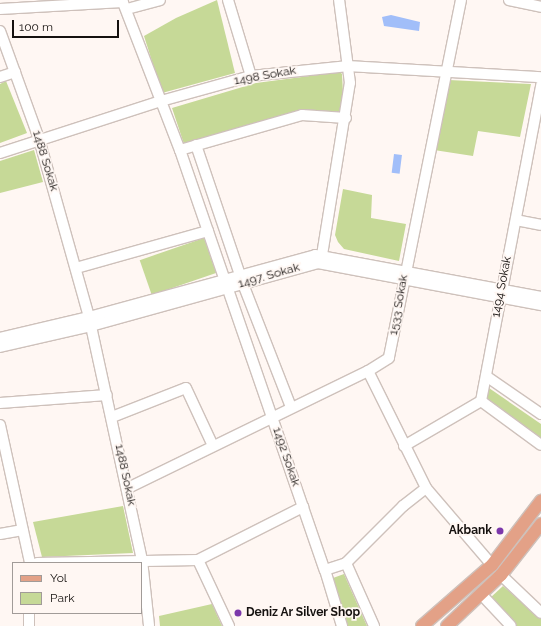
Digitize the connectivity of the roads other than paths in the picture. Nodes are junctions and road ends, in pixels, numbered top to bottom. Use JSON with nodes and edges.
{"nodes":[{"id":1,"x":160,"y":0,"type":"edge"},
{"id":2,"x":228,"y":0,"type":"edge"},
{"id":3,"x":339,"y":0,"type":"edge"},
{"id":4,"x":461,"y":0,"type":"edge"},
{"id":5,"x":509,"y":0,"type":"edge"},
{"id":6,"x":88,"y":2,"type":"edge"},
{"id":7,"x":124,"y":4,"type":"edge"},
{"id":8,"x":541,"y":7,"type":"edge"},
{"id":9,"x":0,"y":9,"type":"edge"},
{"id":10,"x":0,"y":31,"type":"edge"},
{"id":11,"x":348,"y":66,"type":"junction"},
{"id":12,"x":15,"y":72,"type":"junction"},
{"id":13,"x":446,"y":73,"type":"junction"},
{"id":14,"x":251,"y":76,"type":"junction"},
{"id":15,"x":0,"y":77,"type":"edge"},
{"id":16,"x":541,"y":77,"type":"edge"},
{"id":17,"x":541,"y":85,"type":"edge"},
{"id":18,"x":162,"y":101,"type":"junction"},
{"id":19,"x":346,"y":118,"type":"junction"},
{"id":20,"x":39,"y":139,"type":"junction"},
{"id":21,"x":196,"y":145,"type":"junction"},
{"id":22,"x":180,"y":150,"type":"junction"},
{"id":23,"x":0,"y":153,"type":"edge"},
{"id":24,"x":516,"y":220,"type":"junction"},
{"id":25,"x":541,"y":225,"type":"edge"},
{"id":26,"x":208,"y":231,"type":"junction"},
{"id":27,"x":322,"y":255,"type":"junction"},
{"id":28,"x":76,"y":268,"type":"junction"},
{"id":29,"x":404,"y":276,"type":"junction"},
{"id":30,"x":242,"y":279,"type":"junction"},
{"id":31,"x":226,"y":284,"type":"junction"},
{"id":32,"x":500,"y":294,"type":"junction"},
{"id":33,"x":541,"y":297,"type":"edge"},
{"id":34,"x":541,"y":305,"type":"edge"},
{"id":35,"x":90,"y":321,"type":"junction"},
{"id":36,"x":0,"y":338,"type":"edge"},
{"id":37,"x":0,"y":347,"type":"edge"},
{"id":38,"x":368,"y":371,"type":"junction"},
{"id":39,"x":486,"y":376,"type":"junction"},
{"id":40,"x":107,"y":395,"type":"junction"},
{"id":41,"x":481,"y":401,"type":"junction"},
{"id":42,"x":0,"y":403,"type":"edge"},
{"id":43,"x":291,"y":407,"type":"junction"},
{"id":44,"x":541,"y":414,"type":"edge"},
{"id":45,"x":112,"y":417,"type":"junction"},
{"id":46,"x":272,"y":417,"type":"junction"},
{"id":47,"x":0,"y":425,"type":"edge"},
{"id":48,"x":213,"y":446,"type":"junction"},
{"id":49,"x":404,"y":446,"type":"junction"},
{"id":50,"x":541,"y":446,"type":"edge"},
{"id":51,"x":128,"y":488,"type":"junction"},
{"id":52,"x":426,"y":488,"type":"junction"},
{"id":53,"x":541,"y":502,"type":"edge"},
{"id":54,"x":303,"y":507,"type":"junction"},
{"id":55,"x":541,"y":524,"type":"edge"},
{"id":56,"x":23,"y":530,"type":"junction"},
{"id":57,"x":0,"y":534,"type":"edge"},
{"id":58,"x":142,"y":560,"type":"junction"},
{"id":59,"x":198,"y":560,"type":"junction"},
{"id":60,"x":30,"y":562,"type":"edge"},
{"id":61,"x":72,"y":562,"type":"edge"},
{"id":62,"x":346,"y":563,"type":"junction"},
{"id":63,"x":492,"y":565,"type":"junction"},
{"id":64,"x":325,"y":570,"type":"junction"},
{"id":65,"x":501,"y":575,"type":"junction"},
{"id":66,"x":482,"y":594,"type":"junction"},
{"id":67,"x":541,"y":613,"type":"edge"},
{"id":68,"x":29,"y":614,"type":"edge"},
{"id":69,"x":29,"y":626,"type":"edge"},
{"id":70,"x":149,"y":626,"type":"edge"},
{"id":71,"x":228,"y":626,"type":"edge"},
{"id":72,"x":342,"y":626,"type":"edge"},
{"id":73,"x":374,"y":626,"type":"edge"},
{"id":74,"x":422,"y":626,"type":"edge"},
{"id":75,"x":447,"y":626,"type":"edge"},
{"id":76,"x":511,"y":626,"type":"edge"}],
"edges":[{"from":1,"to":7,"type":"street"},
{"from":2,"to":14,"type":"street"},
{"from":3,"to":11,"type":"street"},
{"from":4,"to":13,"type":"street","name":"1533 Sokak"},
{"from":5,"to":8,"type":"street"},
{"from":6,"to":7,"type":"street"},
{"from":6,"to":9,"type":"street"},
{"from":7,"to":18,"type":"street","name":"1492 Sokak"},
{"from":10,"to":12,"type":"street","name":"1488 Sokak"},
{"from":11,"to":13,"type":"street","name":"1498 Sokak"},
{"from":11,"to":14,"type":"street","name":"1498 Sokak"},
{"from":11,"to":19,"type":"street"},
{"from":12,"to":15,"type":"street"},
{"from":12,"to":20,"type":"street","name":"1488 Sokak"},
{"from":13,"to":16,"type":"street","name":"1498 Sokak"},
{"from":13,"to":29,"type":"street","name":"1533 Sokak"},
{"from":14,"to":18,"type":"street","name":"1498 Sokak"},
{"from":17,"to":24,"type":"street","name":"1494 Sokak"},
{"from":18,"to":20,"type":"street","name":"1498 Sokak"},
{"from":18,"to":22,"type":"street","name":"1492 Sokak"},
{"from":19,"to":21,"type":"street"},
{"from":19,"to":27,"type":"street"},
{"from":20,"to":23,"type":"street","name":"1498 Sokak"},
{"from":20,"to":28,"type":"street","name":"1488 Sokak"},
{"from":21,"to":22,"type":"street"},
{"from":21,"to":30,"type":"street"},
{"from":22,"to":26,"type":"street","name":"1492 Sokak"},
{"from":24,"to":25,"type":"street"},
{"from":24,"to":32,"type":"street","name":"1494 Sokak"},
{"from":26,"to":28,"type":"street"},
{"from":26,"to":31,"type":"street","name":"1492 Sokak"},
{"from":27,"to":29,"type":"street","name":"1497. Sokak"},
{"from":27,"to":30,"type":"street","name":"1497. Sokak"},
{"from":28,"to":35,"type":"street","name":"1488 Sokak"},
{"from":29,"to":30,"type":"street","name":"1497. Sokak"},
{"from":29,"to":32,"type":"street","name":"1497. Sokak"},
{"from":29,"to":38,"type":"street","name":"1533 Sokak"},
{"from":30,"to":31,"type":"street","name":"1497. Sokak"},
{"from":30,"to":43,"type":"street"},
{"from":31,"to":35,"type":"street","name":"1497. Sokak"},
{"from":31,"to":46,"type":"street","name":"1492 Sokak"},
{"from":32,"to":33,"type":"street","name":"1497. Sokak"},
{"from":32,"to":34,"type":"street","name":"1497. Sokak"},
{"from":32,"to":39,"type":"street","name":"1494 Sokak"},
{"from":35,"to":36,"type":"street","name":"1497. Sokak"},
{"from":35,"to":37,"type":"street","name":"1497. Sokak"},
{"from":35,"to":40,"type":"street","name":"1488 Sokak"},
{"from":38,"to":43,"type":"street","name":"1533 Sokak"},
{"from":38,"to":49,"type":"street"},
{"from":39,"to":41,"type":"street","name":"1494 Sokak"},
{"from":39,"to":44,"type":"street"},
{"from":40,"to":42,"type":"street"},
{"from":40,"to":45,"type":"street","name":"1488 Sokak"},
{"from":41,"to":49,"type":"street"},
{"from":41,"to":50,"type":"street"},
{"from":43,"to":46,"type":"street","name":"1533 Sokak"},
{"from":45,"to":48,"type":"street"},
{"from":45,"to":51,"type":"street","name":"1488 Sokak"},
{"from":46,"to":48,"type":"street","name":"1533 Sokak"},
{"from":46,"to":54,"type":"street","name":"1492 Sokak"},
{"from":47,"to":56,"type":"street"},
{"from":48,"to":51,"type":"street","name":"1533 Sokak"},
{"from":49,"to":52,"type":"street"},
{"from":51,"to":58,"type":"street","name":"1488 Sokak"},
{"from":52,"to":62,"type":"street"},
{"from":52,"to":63,"type":"street"},
{"from":53,"to":63,"type":"main road"},
{"from":54,"to":59,"type":"street"},
{"from":54,"to":64,"type":"street","name":"1492 Sokak"},
{"from":55,"to":65,"type":"main road"},
{"from":56,"to":57,"type":"street"},
{"from":56,"to":60,"type":"street"},
{"from":58,"to":59,"type":"street"},
{"from":58,"to":61,"type":"street"},
{"from":58,"to":70,"type":"street","name":"1488 Sokak"},
{"from":59,"to":71,"type":"street"},
{"from":62,"to":64,"type":"street"},
{"from":62,"to":73,"type":"street"},
{"from":63,"to":74,"type":"main road"},
{"from":64,"to":72,"type":"street","name":"1492 Sokak"},
{"from":65,"to":66,"type":"main road"},
{"from":65,"to":67,"type":"street"},
{"from":66,"to":75,"type":"main road"},
{"from":66,"to":76,"type":"street"},
{"from":68,"to":69,"type":"street"}]}
